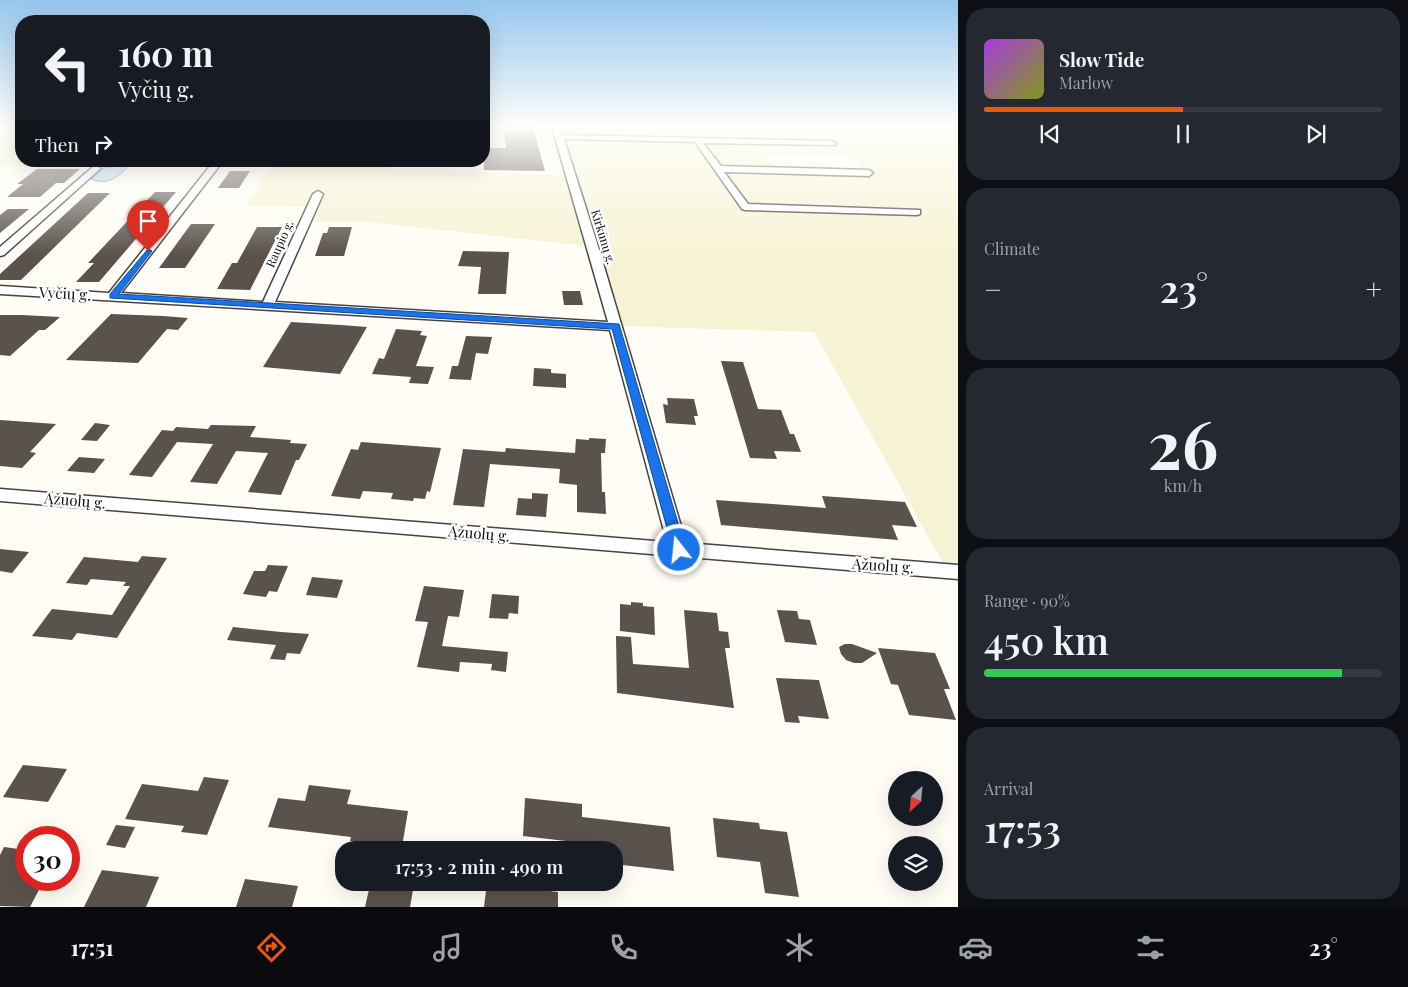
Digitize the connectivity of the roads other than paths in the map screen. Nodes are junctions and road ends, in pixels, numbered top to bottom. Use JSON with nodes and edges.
{"nodes":[{"id":1,"x":95,"y":169,"type":"edge"},
{"id":2,"x":212,"y":169,"type":"edge"},
{"id":3,"x":568,"y":169,"type":"edge"},
{"id":4,"x":718,"y":169,"type":"edge"},
{"id":5,"x":730,"y":169,"type":"edge"},
{"id":6,"x":869,"y":173,"type":"dead end"},
{"id":7,"x":318,"y":194,"type":"dead end"},
{"id":8,"x":917,"y":212,"type":"dead end"},
{"id":9,"x":0,"y":253,"type":"edge"},
{"id":10,"x":0,"y":290,"type":"edge"},
{"id":11,"x":113,"y":296,"type":"junction"},
{"id":12,"x":268,"y":304,"type":"junction"},
{"id":13,"x":616,"y":326,"type":"junction"},
{"id":14,"x":0,"y":495,"type":"edge"},
{"id":15,"x":679,"y":550,"type":"junction"},
{"id":16,"x":957,"y":574,"type":"edge"}],
"edges":[{"from":1,"to":9,"type":"street"},
{"from":2,"to":11,"type":"street"},
{"from":3,"to":13,"type":"street","name":"Kirkūnų g."},
{"from":4,"to":8,"type":"street"},
{"from":5,"to":6,"type":"street"},
{"from":7,"to":12,"type":"street","name":"Raupio g."},
{"from":10,"to":11,"type":"street","name":"Vyčių g."},
{"from":11,"to":12,"type":"street","name":"Vyčių g."},
{"from":12,"to":13,"type":"street","name":"Vyčių g."},
{"from":13,"to":15,"type":"street"},
{"from":14,"to":15,"type":"street","name":"Ąžuolų g."},
{"from":15,"to":16,"type":"street","name":"Ąžuolų g."}]}
